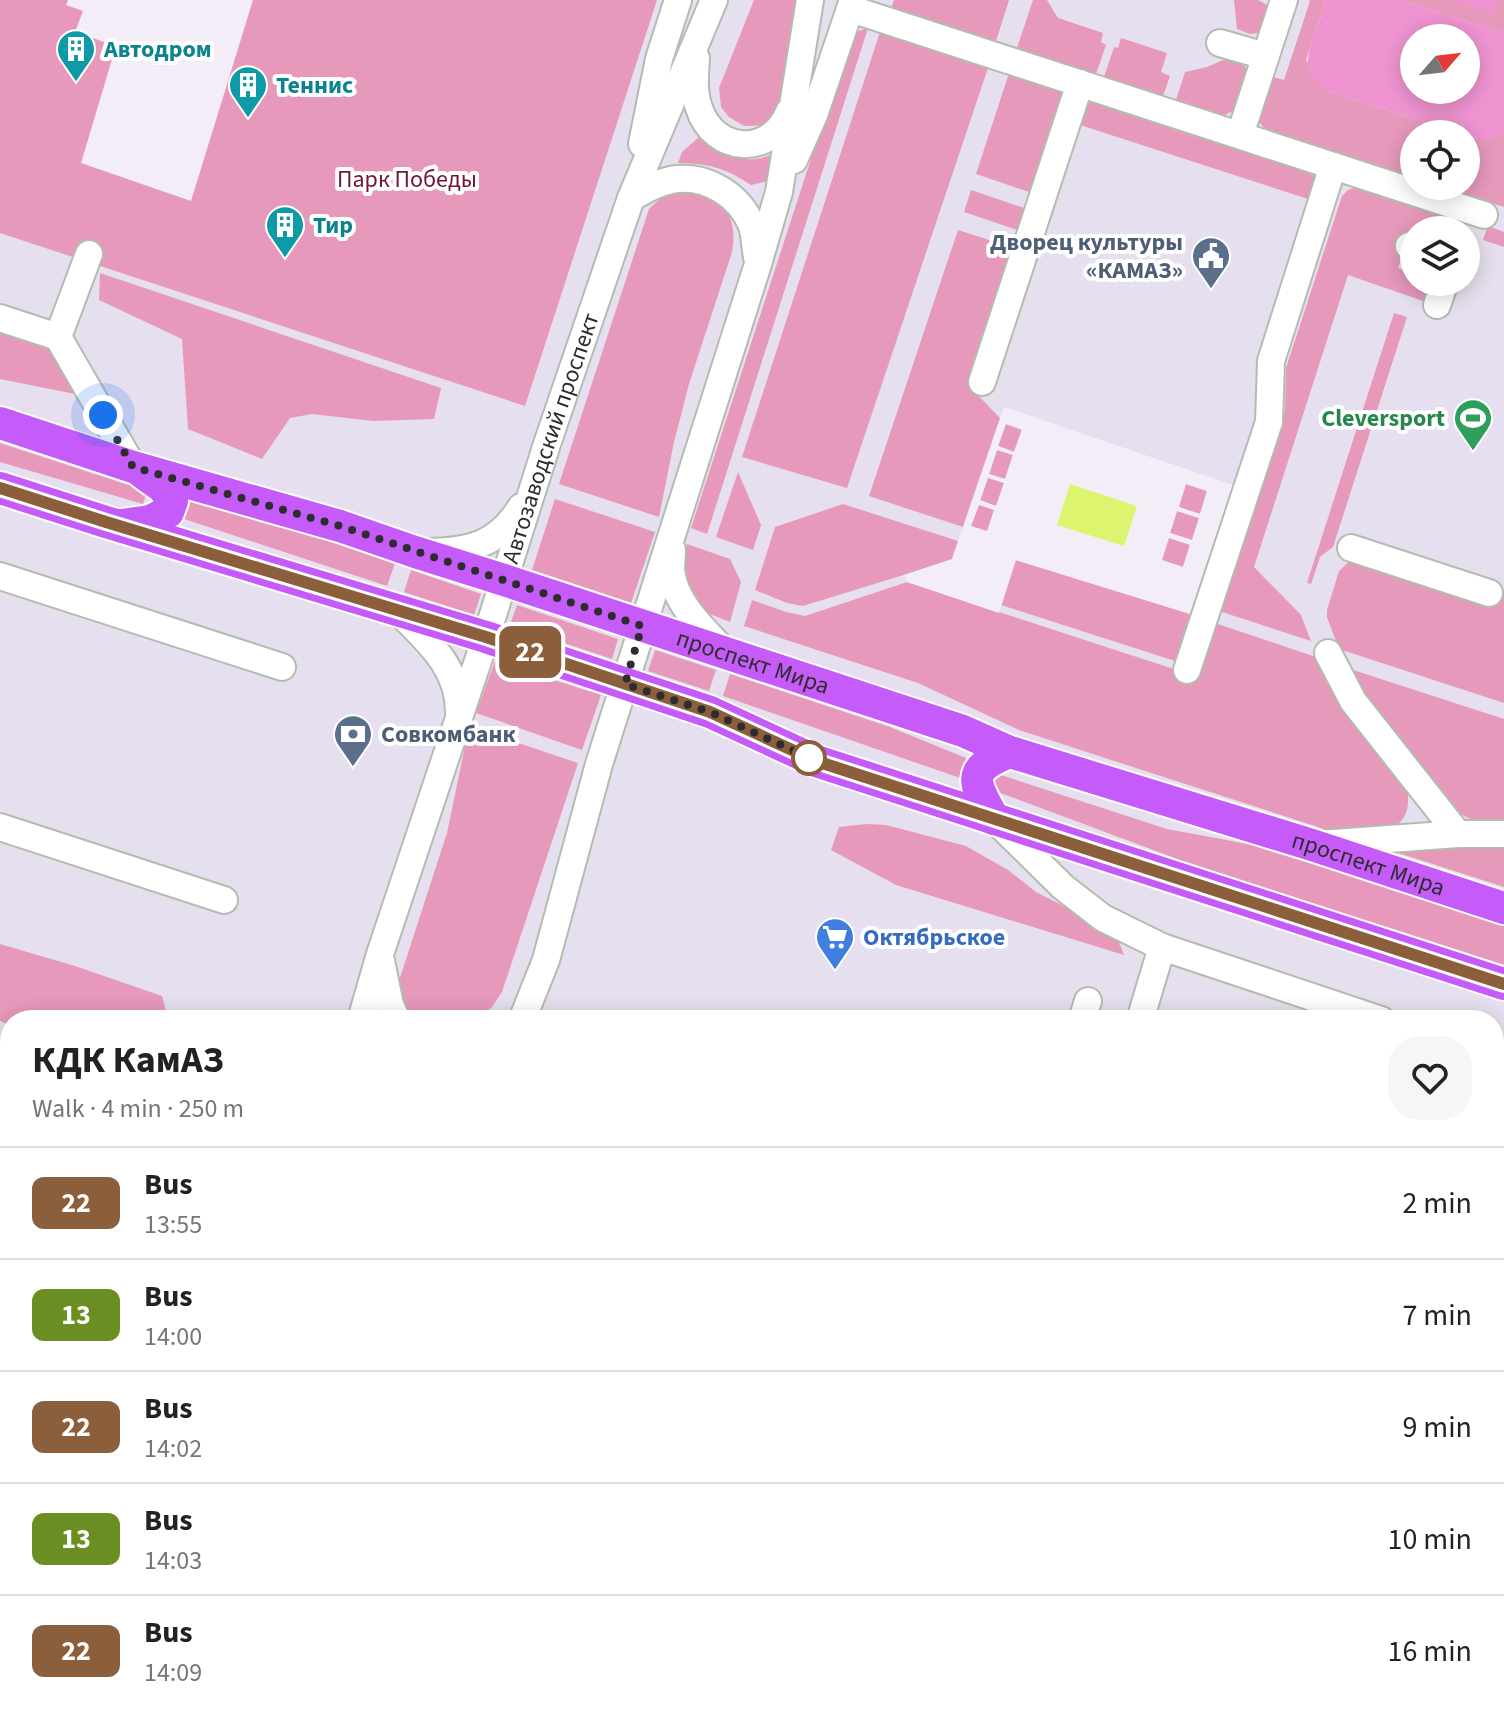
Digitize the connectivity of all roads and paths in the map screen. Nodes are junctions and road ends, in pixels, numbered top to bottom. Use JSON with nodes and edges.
{"nodes":[{"id":1,"x":678,"y":0,"type":"edge"},
{"id":2,"x":714,"y":0,"type":"edge"},
{"id":3,"x":810,"y":0,"type":"edge"},
{"id":4,"x":1284,"y":0,"type":"edge"},
{"id":5,"x":852,"y":4,"type":"edge"},
{"id":6,"x":697,"y":42,"type":"junction"},
{"id":7,"x":1220,"y":43,"type":"dead end"},
{"id":8,"x":1265,"y":56,"type":"junction"},
{"id":9,"x":1080,"y":83,"type":"junction"},
{"id":10,"x":794,"y":97,"type":"junction"},
{"id":11,"x":1240,"y":135,"type":"junction"},
{"id":12,"x":1333,"y":166,"type":"junction"},
{"id":13,"x":779,"y":192,"type":"junction"},
{"id":14,"x":631,"y":198,"type":"junction"},
{"id":15,"x":1466,"y":216,"type":"edge"},
{"id":16,"x":89,"y":254,"type":"dead end"},
{"id":17,"x":758,"y":264,"type":"junction"},
{"id":18,"x":0,"y":318,"type":"edge"},
{"id":19,"x":58,"y":337,"type":"junction"},
{"id":20,"x":982,"y":382,"type":"dead end"},
{"id":21,"x":0,"y":423,"type":"edge"},
{"id":22,"x":133,"y":467,"type":"junction"},
{"id":23,"x":535,"y":483,"type":"junction"},
{"id":24,"x":0,"y":488,"type":"edge"},
{"id":25,"x":118,"y":526,"type":"junction"},
{"id":26,"x":672,"y":530,"type":"junction"},
{"id":27,"x":1351,"y":548,"type":"dead end"},
{"id":28,"x":415,"y":552,"type":"junction"},
{"id":29,"x":0,"y":576,"type":"edge"},
{"id":30,"x":504,"y":580,"type":"junction"},
{"id":31,"x":1489,"y":593,"type":"dead end"},
{"id":32,"x":396,"y":609,"type":"junction"},
{"id":33,"x":642,"y":626,"type":"junction"},
{"id":34,"x":486,"y":637,"type":"junction"},
{"id":35,"x":1328,"y":653,"type":"dead end"},
{"id":36,"x":728,"y":655,"type":"junction"},
{"id":37,"x":282,"y":667,"type":"dead end"},
{"id":38,"x":1187,"y":670,"type":"dead end"},
{"id":39,"x":625,"y":684,"type":"junction"},
{"id":40,"x":459,"y":715,"type":"junction"},
{"id":41,"x":1010,"y":752,"type":"junction"},
{"id":42,"x":1416,"y":781,"type":"junction"},
{"id":43,"x":994,"y":819,"type":"junction"},
{"id":44,"x":0,"y":827,"type":"edge"},
{"id":45,"x":1458,"y":834,"type":"junction"},
{"id":46,"x":1504,"y":834,"type":"edge"},
{"id":47,"x":1394,"y":839,"type":"junction"},
{"id":48,"x":1312,"y":845,"type":"junction"},
{"id":49,"x":224,"y":900,"type":"dead end"},
{"id":50,"x":1504,"y":908,"type":"edge"},
{"id":51,"x":1162,"y":947,"type":"junction"},
{"id":52,"x":380,"y":954,"type":"junction"},
{"id":53,"x":1504,"y":984,"type":"edge"},
{"id":54,"x":364,"y":1010,"type":"edge"},
{"id":55,"x":392,"y":1010,"type":"edge"},
{"id":56,"x":526,"y":1010,"type":"edge"},
{"id":57,"x":1143,"y":1010,"type":"edge"},
{"id":58,"x":1344,"y":1010,"type":"edge"}],
"edges":[{"from":1,"to":14,"type":"street"},
{"from":2,"to":6,"type":"street","name":"Автозаводский проспект"},
{"from":3,"to":10,"type":"street"},
{"from":4,"to":8,"type":"street"},
{"from":5,"to":9,"type":"street"},
{"from":5,"to":13,"type":"street"},
{"from":6,"to":10,"type":"street"},
{"from":6,"to":14,"type":"street","name":"Автозаводский проспект"},
{"from":7,"to":8,"type":"street"},
{"from":8,"to":11,"type":"street"},
{"from":9,"to":11,"type":"street"},
{"from":9,"to":20,"type":"street"},
{"from":10,"to":13,"type":"street"},
{"from":11,"to":12,"type":"street"},
{"from":12,"to":15,"type":"street"},
{"from":12,"to":38,"type":"street"},
{"from":13,"to":17,"type":"street"},
{"from":14,"to":17,"type":"street"},
{"from":14,"to":23,"type":"street","name":"Автозаводский проспект"},
{"from":16,"to":19,"type":"street"},
{"from":17,"to":26,"type":"street"},
{"from":18,"to":19,"type":"street"},
{"from":19,"to":22,"type":"street"},
{"from":21,"to":22,"type":"main road","name":"проспект Мира"},
{"from":22,"to":25,"type":"main road"},
{"from":22,"to":28,"type":"main road","name":"проспект Мира"},
{"from":23,"to":28,"type":"street"},
{"from":23,"to":30,"type":"street","name":"Автозаводский проспект"},
{"from":24,"to":25,"type":"main road"},
{"from":25,"to":32,"type":"main road"},
{"from":26,"to":33,"type":"street"},
{"from":26,"to":36,"type":"street"},
{"from":27,"to":31,"type":"street"},
{"from":28,"to":30,"type":"main road","name":"проспект Мира"},
{"from":29,"to":37,"type":"street"},
{"from":30,"to":33,"type":"main road","name":"проспект Мира"},
{"from":30,"to":34,"type":"street","name":"Автозаводский проспект"},
{"from":32,"to":34,"type":"main road"},
{"from":32,"to":40,"type":"street"},
{"from":33,"to":36,"type":"main road","name":"проспект Мира"},
{"from":33,"to":39,"type":"street"},
{"from":34,"to":39,"type":"main road"},
{"from":34,"to":40,"type":"street","name":"Автозаводский проспект"},
{"from":35,"to":42,"type":"street"},
{"from":36,"to":41,"type":"main road","name":"проспект Мира"},
{"from":39,"to":43,"type":"main road"},
{"from":39,"to":56,"type":"street"},
{"from":40,"to":52,"type":"street","name":"Автозаводский проспект"},
{"from":41,"to":43,"type":"main road"},
{"from":41,"to":48,"type":"main road","name":"проспект Мира"},
{"from":42,"to":45,"type":"street"},
{"from":42,"to":47,"type":"street"},
{"from":43,"to":51,"type":"street"},
{"from":43,"to":53,"type":"main road"},
{"from":44,"to":49,"type":"street"},
{"from":45,"to":46,"type":"street"},
{"from":45,"to":47,"type":"street"},
{"from":47,"to":48,"type":"street"},
{"from":48,"to":50,"type":"main road","name":"проспект Мира"},
{"from":51,"to":57,"type":"street"},
{"from":51,"to":58,"type":"street"},
{"from":52,"to":54,"type":"street","name":"Автозаводский проспект"},
{"from":52,"to":55,"type":"street"}]}
